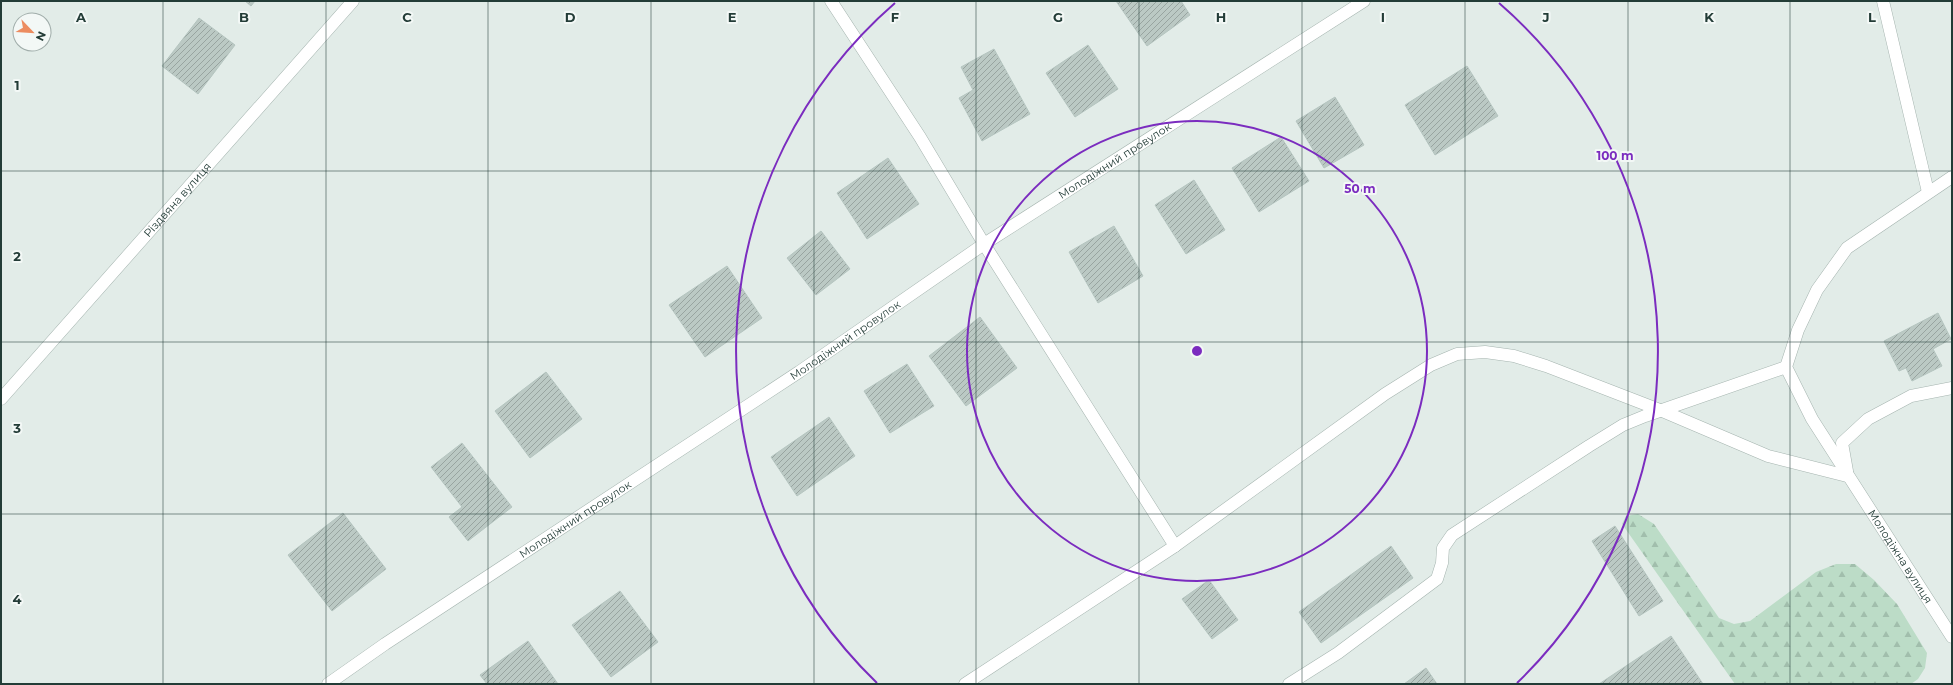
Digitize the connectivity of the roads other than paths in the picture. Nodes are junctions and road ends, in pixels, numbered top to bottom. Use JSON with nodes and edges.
{"nodes":[{"id":1,"x":353,"y":1,"type":"edge"},
{"id":2,"x":831,"y":1,"type":"edge"},
{"id":3,"x":1364,"y":1,"type":"edge"},
{"id":4,"x":1883,"y":1,"type":"edge"},
{"id":5,"x":1952,"y":177,"type":"edge"},
{"id":6,"x":1928,"y":192,"type":"junction"},
{"id":7,"x":984,"y":244,"type":"junction"},
{"id":8,"x":1786,"y":367,"type":"junction"},
{"id":9,"x":1952,"y":388,"type":"edge"},
{"id":10,"x":1,"y":399,"type":"edge"},
{"id":11,"x":1660,"y":410,"type":"junction"},
{"id":12,"x":1847,"y":476,"type":"junction"},
{"id":13,"x":1175,"y":546,"type":"junction"},
{"id":14,"x":1952,"y":636,"type":"edge"},
{"id":15,"x":328,"y":684,"type":"edge"},
{"id":16,"x":965,"y":684,"type":"edge"},
{"id":17,"x":1289,"y":684,"type":"edge"}],
"edges":[{"from":1,"to":10,"type":"street","name":"Різдвяна вулиця"},
{"from":2,"to":7,"type":"street"},
{"from":3,"to":7,"type":"street","name":"Молодіжний провулок"},
{"from":4,"to":6,"type":"street"},
{"from":5,"to":6,"type":"street"},
{"from":6,"to":8,"type":"street"},
{"from":7,"to":13,"type":"street"},
{"from":7,"to":15,"type":"street","name":"Молодіжний провулок"},
{"from":8,"to":11,"type":"street"},
{"from":8,"to":12,"type":"street","name":"Молодіжна вулиця"},
{"from":9,"to":12,"type":"street"},
{"from":11,"to":12,"type":"street"},
{"from":11,"to":13,"type":"street"},
{"from":11,"to":17,"type":"street"},
{"from":12,"to":14,"type":"street","name":"Молодіжна вулиця"},
{"from":13,"to":16,"type":"street"}]}
